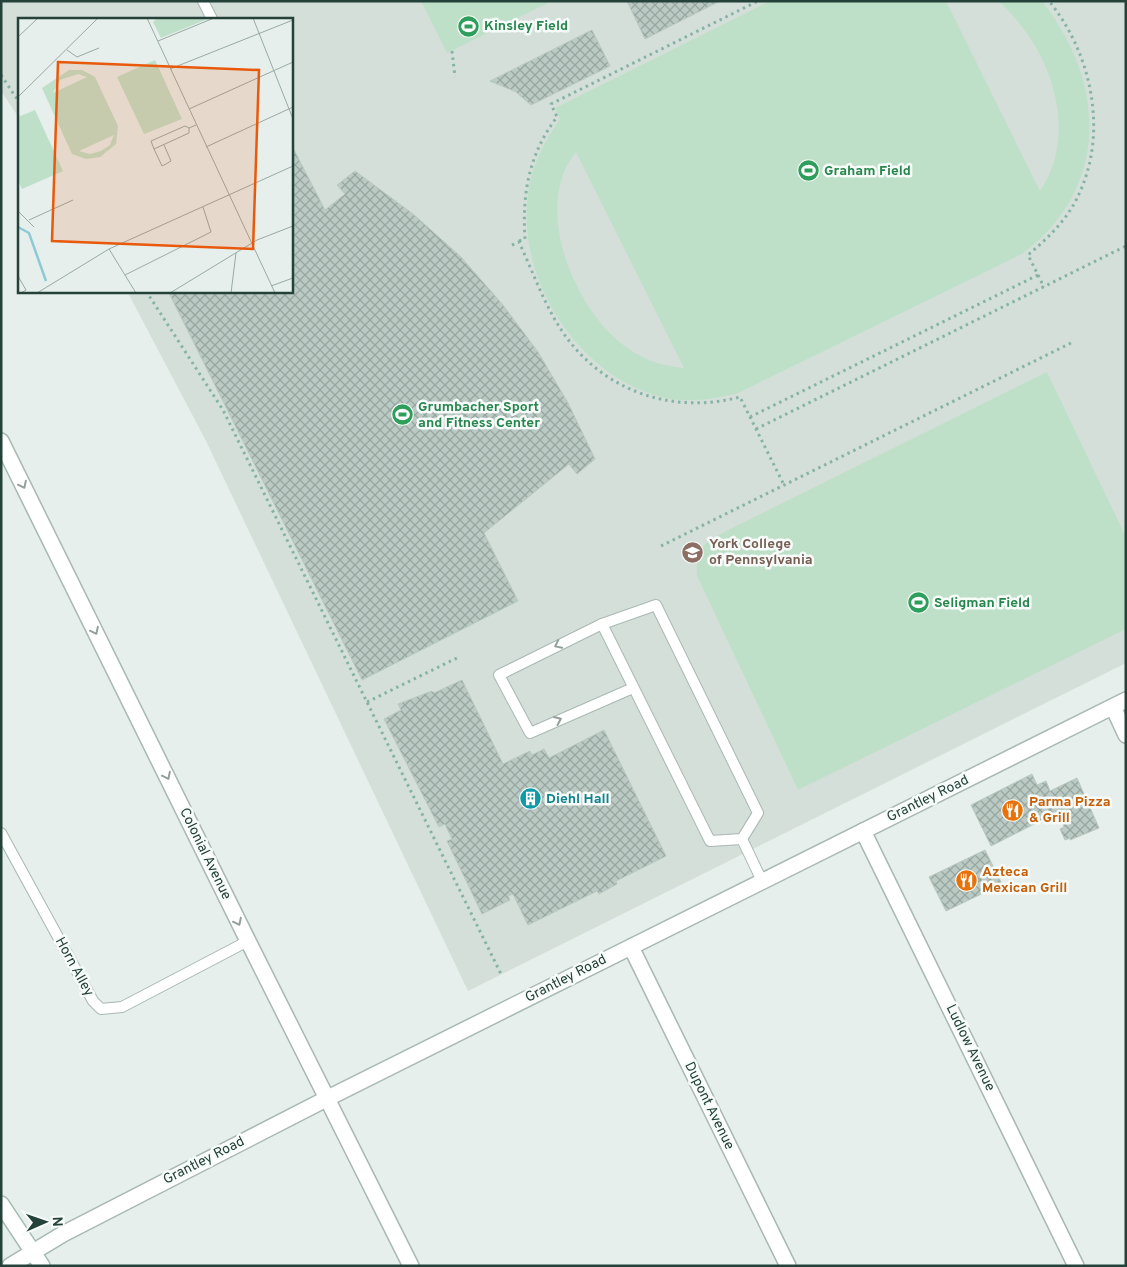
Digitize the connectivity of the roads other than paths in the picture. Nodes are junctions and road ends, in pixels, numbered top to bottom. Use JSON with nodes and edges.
{"nodes":[{"id":1,"x":203,"y":1,"type":"edge"},
{"id":2,"x":212,"y":18,"type":"edge"},
{"id":3,"x":1,"y":441,"type":"edge"},
{"id":4,"x":602,"y":624,"type":"junction"},
{"id":5,"x":633,"y":688,"type":"junction"},
{"id":6,"x":1119,"y":704,"type":"edge"},
{"id":7,"x":1126,"y":735,"type":"edge"},
{"id":8,"x":863,"y":831,"type":"junction"},
{"id":9,"x":1,"y":833,"type":"edge"},
{"id":10,"x":742,"y":839,"type":"junction"},
{"id":11,"x":762,"y":880,"type":"junction"},
{"id":12,"x":248,"y":941,"type":"junction"},
{"id":13,"x":630,"y":947,"type":"junction"},
{"id":14,"x":328,"y":1098,"type":"junction"},
{"id":15,"x":1,"y":1204,"type":"edge"},
{"id":16,"x":32,"y":1251,"type":"junction"},
{"id":17,"x":10,"y":1266,"type":"edge"},
{"id":18,"x":42,"y":1266,"type":"edge"},
{"id":19,"x":411,"y":1266,"type":"edge"},
{"id":20,"x":788,"y":1266,"type":"edge"},
{"id":21,"x":1076,"y":1266,"type":"edge"}],
"edges":[{"from":1,"to":2,"type":"lane"},
{"from":3,"to":12,"type":"street","name":"Colonial Avenue","one_way":true},
{"from":4,"to":5,"type":"lane"},
{"from":4,"to":5,"type":"lane","one_way":true},
{"from":4,"to":10,"type":"lane"},
{"from":5,"to":10,"type":"lane"},
{"from":6,"to":7,"type":"street"},
{"from":6,"to":8,"type":"street","name":"Grantley Road"},
{"from":8,"to":11,"type":"street","name":"Grantley Road"},
{"from":8,"to":21,"type":"street","name":"Ludlow Avenue"},
{"from":9,"to":12,"type":"lane","name":"Horn Alley"},
{"from":10,"to":11,"type":"lane"},
{"from":11,"to":13,"type":"street","name":"Grantley Road"},
{"from":12,"to":14,"type":"street","name":"Colonial Avenue"},
{"from":13,"to":14,"type":"street","name":"Grantley Road"},
{"from":13,"to":20,"type":"street","name":"Dupont Avenue"},
{"from":14,"to":16,"type":"street","name":"Grantley Road"},
{"from":14,"to":19,"type":"street","name":"Colonial Avenue"},
{"from":15,"to":16,"type":"street"},
{"from":16,"to":17,"type":"street","name":"Grantley Road"},
{"from":16,"to":18,"type":"street"}]}
